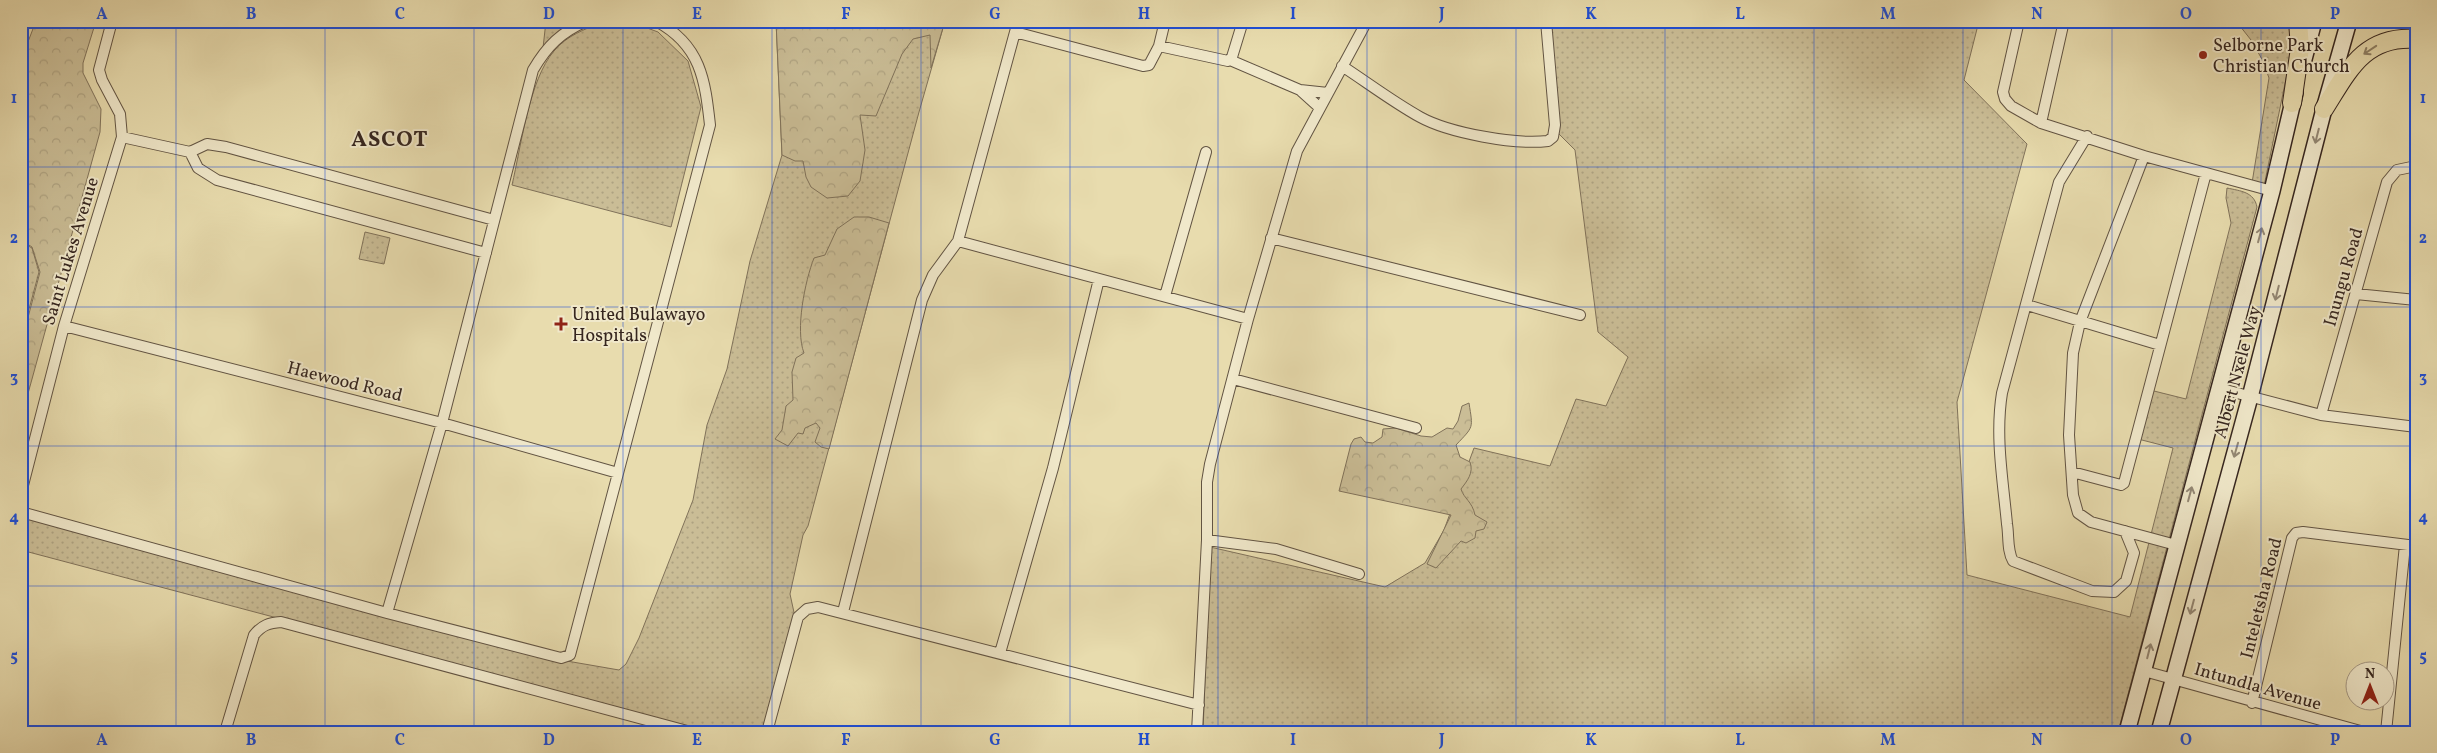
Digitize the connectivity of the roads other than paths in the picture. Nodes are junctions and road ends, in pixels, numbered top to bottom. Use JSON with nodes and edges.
{"nodes":[{"id":1,"x":112,"y":21,"type":"edge"},
{"id":2,"x":587,"y":21,"type":"edge"},
{"id":3,"x":656,"y":21,"type":"edge"},
{"id":4,"x":1018,"y":21,"type":"edge"},
{"id":5,"x":1165,"y":21,"type":"edge"},
{"id":6,"x":1243,"y":21,"type":"edge"},
{"id":7,"x":1367,"y":21,"type":"edge"},
{"id":8,"x":1546,"y":21,"type":"edge"},
{"id":9,"x":2019,"y":21,"type":"edge"},
{"id":10,"x":2064,"y":21,"type":"edge"},
{"id":11,"x":2298,"y":21,"type":"edge"},
{"id":12,"x":2314,"y":21,"type":"edge"},
{"id":13,"x":2349,"y":21,"type":"edge"},
{"id":14,"x":1015,"y":32,"type":"junction"},
{"id":15,"x":2416,"y":39,"type":"edge"},
{"id":16,"x":1159,"y":46,"type":"junction"},
{"id":17,"x":1230,"y":60,"type":"junction"},
{"id":18,"x":1342,"y":66,"type":"junction"},
{"id":19,"x":1300,"y":90,"type":"junction"},
{"id":20,"x":1328,"y":93,"type":"junction"},
{"id":21,"x":2292,"y":103,"type":"junction"},
{"id":22,"x":1320,"y":108,"type":"junction"},
{"id":23,"x":2324,"y":109,"type":"junction"},
{"id":24,"x":2041,"y":123,"type":"junction"},
{"id":25,"x":2087,"y":136,"type":"junction"},
{"id":26,"x":122,"y":137,"type":"junction"},
{"id":27,"x":190,"y":152,"type":"junction"},
{"id":28,"x":1206,"y":152,"type":"dead end"},
{"id":29,"x":2144,"y":156,"type":"junction"},
{"id":30,"x":2416,"y":166,"type":"edge"},
{"id":31,"x":2206,"y":173,"type":"junction"},
{"id":32,"x":2272,"y":191,"type":"junction"},
{"id":33,"x":494,"y":220,"type":"junction"},
{"id":34,"x":1271,"y":238,"type":"junction"},
{"id":35,"x":958,"y":241,"type":"junction"},
{"id":36,"x":486,"y":253,"type":"junction"},
{"id":37,"x":1099,"y":279,"type":"junction"},
{"id":38,"x":2356,"y":294,"type":"junction"},
{"id":39,"x":1165,"y":296,"type":"junction"},
{"id":40,"x":2416,"y":300,"type":"edge"},
{"id":41,"x":2027,"y":305,"type":"junction"},
{"id":42,"x":1580,"y":315,"type":"dead end"},
{"id":43,"x":1248,"y":319,"type":"junction"},
{"id":44,"x":2080,"y":322,"type":"junction"},
{"id":45,"x":64,"y":326,"type":"junction"},
{"id":46,"x":2160,"y":345,"type":"junction"},
{"id":47,"x":1232,"y":379,"type":"junction"},
{"id":48,"x":2218,"y":388,"type":"junction"},
{"id":49,"x":2250,"y":398,"type":"junction"},
{"id":50,"x":2321,"y":415,"type":"junction"},
{"id":51,"x":442,"y":423,"type":"junction"},
{"id":52,"x":2416,"y":427,"type":"edge"},
{"id":53,"x":1416,"y":428,"type":"dead end"},
{"id":54,"x":2072,"y":472,"type":"junction"},
{"id":55,"x":618,"y":473,"type":"junction"},
{"id":56,"x":21,"y":493,"type":"edge"},
{"id":57,"x":21,"y":512,"type":"edge"},
{"id":58,"x":2125,"y":531,"type":"junction"},
{"id":59,"x":1207,"y":540,"type":"junction"},
{"id":60,"x":2176,"y":545,"type":"junction"},
{"id":61,"x":2411,"y":546,"type":"edge"},
{"id":62,"x":1359,"y":574,"type":"dead end"},
{"id":63,"x":843,"y":612,"type":"junction"},
{"id":64,"x":388,"y":613,"type":"junction"},
{"id":65,"x":1000,"y":653,"type":"junction"},
{"id":66,"x":2144,"y":671,"type":"junction"},
{"id":67,"x":2173,"y":679,"type":"junction"},
{"id":68,"x":2252,"y":702,"type":"junction"},
{"id":69,"x":1199,"y":705,"type":"junction"},
{"id":70,"x":224,"y":732,"type":"edge"},
{"id":71,"x":691,"y":732,"type":"edge"},
{"id":72,"x":767,"y":732,"type":"edge"},
{"id":73,"x":1197,"y":732,"type":"edge"},
{"id":74,"x":2127,"y":732,"type":"edge"},
{"id":75,"x":2159,"y":732,"type":"edge"},
{"id":76,"x":2364,"y":732,"type":"edge"},
{"id":77,"x":2386,"y":732,"type":"edge"}],
"edges":[{"from":1,"to":26,"type":"street","name":"Saint Lukes Avenue"},
{"from":2,"to":33,"type":"street"},
{"from":3,"to":55,"type":"street"},
{"from":4,"to":14,"type":"street"},
{"from":5,"to":16,"type":"street"},
{"from":6,"to":17,"type":"street"},
{"from":7,"to":18,"type":"street"},
{"from":8,"to":18,"type":"street"},
{"from":9,"to":24,"type":"street"},
{"from":10,"to":24,"type":"street"},
{"from":11,"to":21,"type":"highway"},
{"from":12,"to":21,"type":"main road","name":"Albert Nxele Way"},
{"from":13,"to":23,"type":"main road","name":"Albert Nxele Way"},
{"from":14,"to":16,"type":"street"},
{"from":14,"to":35,"type":"street"},
{"from":15,"to":23,"type":"highway","one_way":true},
{"from":16,"to":17,"type":"street"},
{"from":17,"to":19,"type":"street"},
{"from":18,"to":20,"type":"street"},
{"from":19,"to":20,"type":"street"},
{"from":19,"to":22,"type":"street"},
{"from":20,"to":22,"type":"street"},
{"from":21,"to":32,"type":"main road","name":"Albert Nxele Way"},
{"from":22,"to":34,"type":"street"},
{"from":23,"to":49,"type":"main road","name":"Albert Nxele Way","one_way":true},
{"from":24,"to":25,"type":"street"},
{"from":25,"to":29,"type":"street"},
{"from":25,"to":41,"type":"street"},
{"from":26,"to":27,"type":"street"},
{"from":26,"to":45,"type":"street","name":"Saint Lukes Avenue"},
{"from":27,"to":33,"type":"street"},
{"from":27,"to":36,"type":"street"},
{"from":28,"to":39,"type":"street"},
{"from":29,"to":31,"type":"street"},
{"from":29,"to":44,"type":"street"},
{"from":30,"to":38,"type":"street","name":"Inungu Road"},
{"from":31,"to":32,"type":"street"},
{"from":31,"to":46,"type":"street"},
{"from":48,"to":32,"type":"main road","name":"Albert Nxele Way","one_way":true},
{"from":33,"to":36,"type":"street"},
{"from":34,"to":42,"type":"street"},
{"from":34,"to":43,"type":"street"},
{"from":35,"to":37,"type":"street"},
{"from":35,"to":63,"type":"street"},
{"from":36,"to":51,"type":"street"},
{"from":37,"to":39,"type":"street"},
{"from":37,"to":65,"type":"street"},
{"from":38,"to":40,"type":"street"},
{"from":38,"to":50,"type":"street","name":"Inungu Road"},
{"from":39,"to":43,"type":"street"},
{"from":41,"to":44,"type":"street"},
{"from":41,"to":58,"type":"street"},
{"from":43,"to":47,"type":"street"},
{"from":44,"to":46,"type":"street"},
{"from":44,"to":54,"type":"street"},
{"from":45,"to":51,"type":"street","name":"Haewood Road"},
{"from":45,"to":56,"type":"street","name":"Saint Lukes Avenue"},
{"from":46,"to":54,"type":"street"},
{"from":47,"to":53,"type":"street"},
{"from":47,"to":59,"type":"street"},
{"from":48,"to":49,"type":"street"},
{"from":60,"to":48,"type":"main road","name":"Albert Nxele Way","one_way":true},
{"from":49,"to":50,"type":"street"},
{"from":49,"to":67,"type":"main road","name":"Albert Nxele Way","one_way":true},
{"from":50,"to":52,"type":"street"},
{"from":51,"to":55,"type":"street","name":"Haewood Road"},
{"from":51,"to":64,"type":"street"},
{"from":54,"to":58,"type":"street"},
{"from":55,"to":64,"type":"street"},
{"from":57,"to":64,"type":"street"},
{"from":58,"to":60,"type":"street"},
{"from":59,"to":62,"type":"street"},
{"from":59,"to":69,"type":"street"},
{"from":66,"to":60,"type":"main road","name":"Albert Nxele Way","one_way":true},
{"from":61,"to":68,"type":"street","name":"Inteletsha Road"},
{"from":61,"to":77,"type":"street"},
{"from":63,"to":65,"type":"street"},
{"from":63,"to":72,"type":"street"},
{"from":65,"to":69,"type":"street"},
{"from":66,"to":67,"type":"street","name":"Intundla Avenue"},
{"from":66,"to":74,"type":"main road","name":"Albert Nxele Way"},
{"from":67,"to":68,"type":"street","name":"Intundla Avenue"},
{"from":67,"to":75,"type":"main road","name":"Albert Nxele Way"},
{"from":68,"to":76,"type":"street","name":"Intundla Avenue"},
{"from":69,"to":73,"type":"street"},
{"from":70,"to":71,"type":"street"}]}
